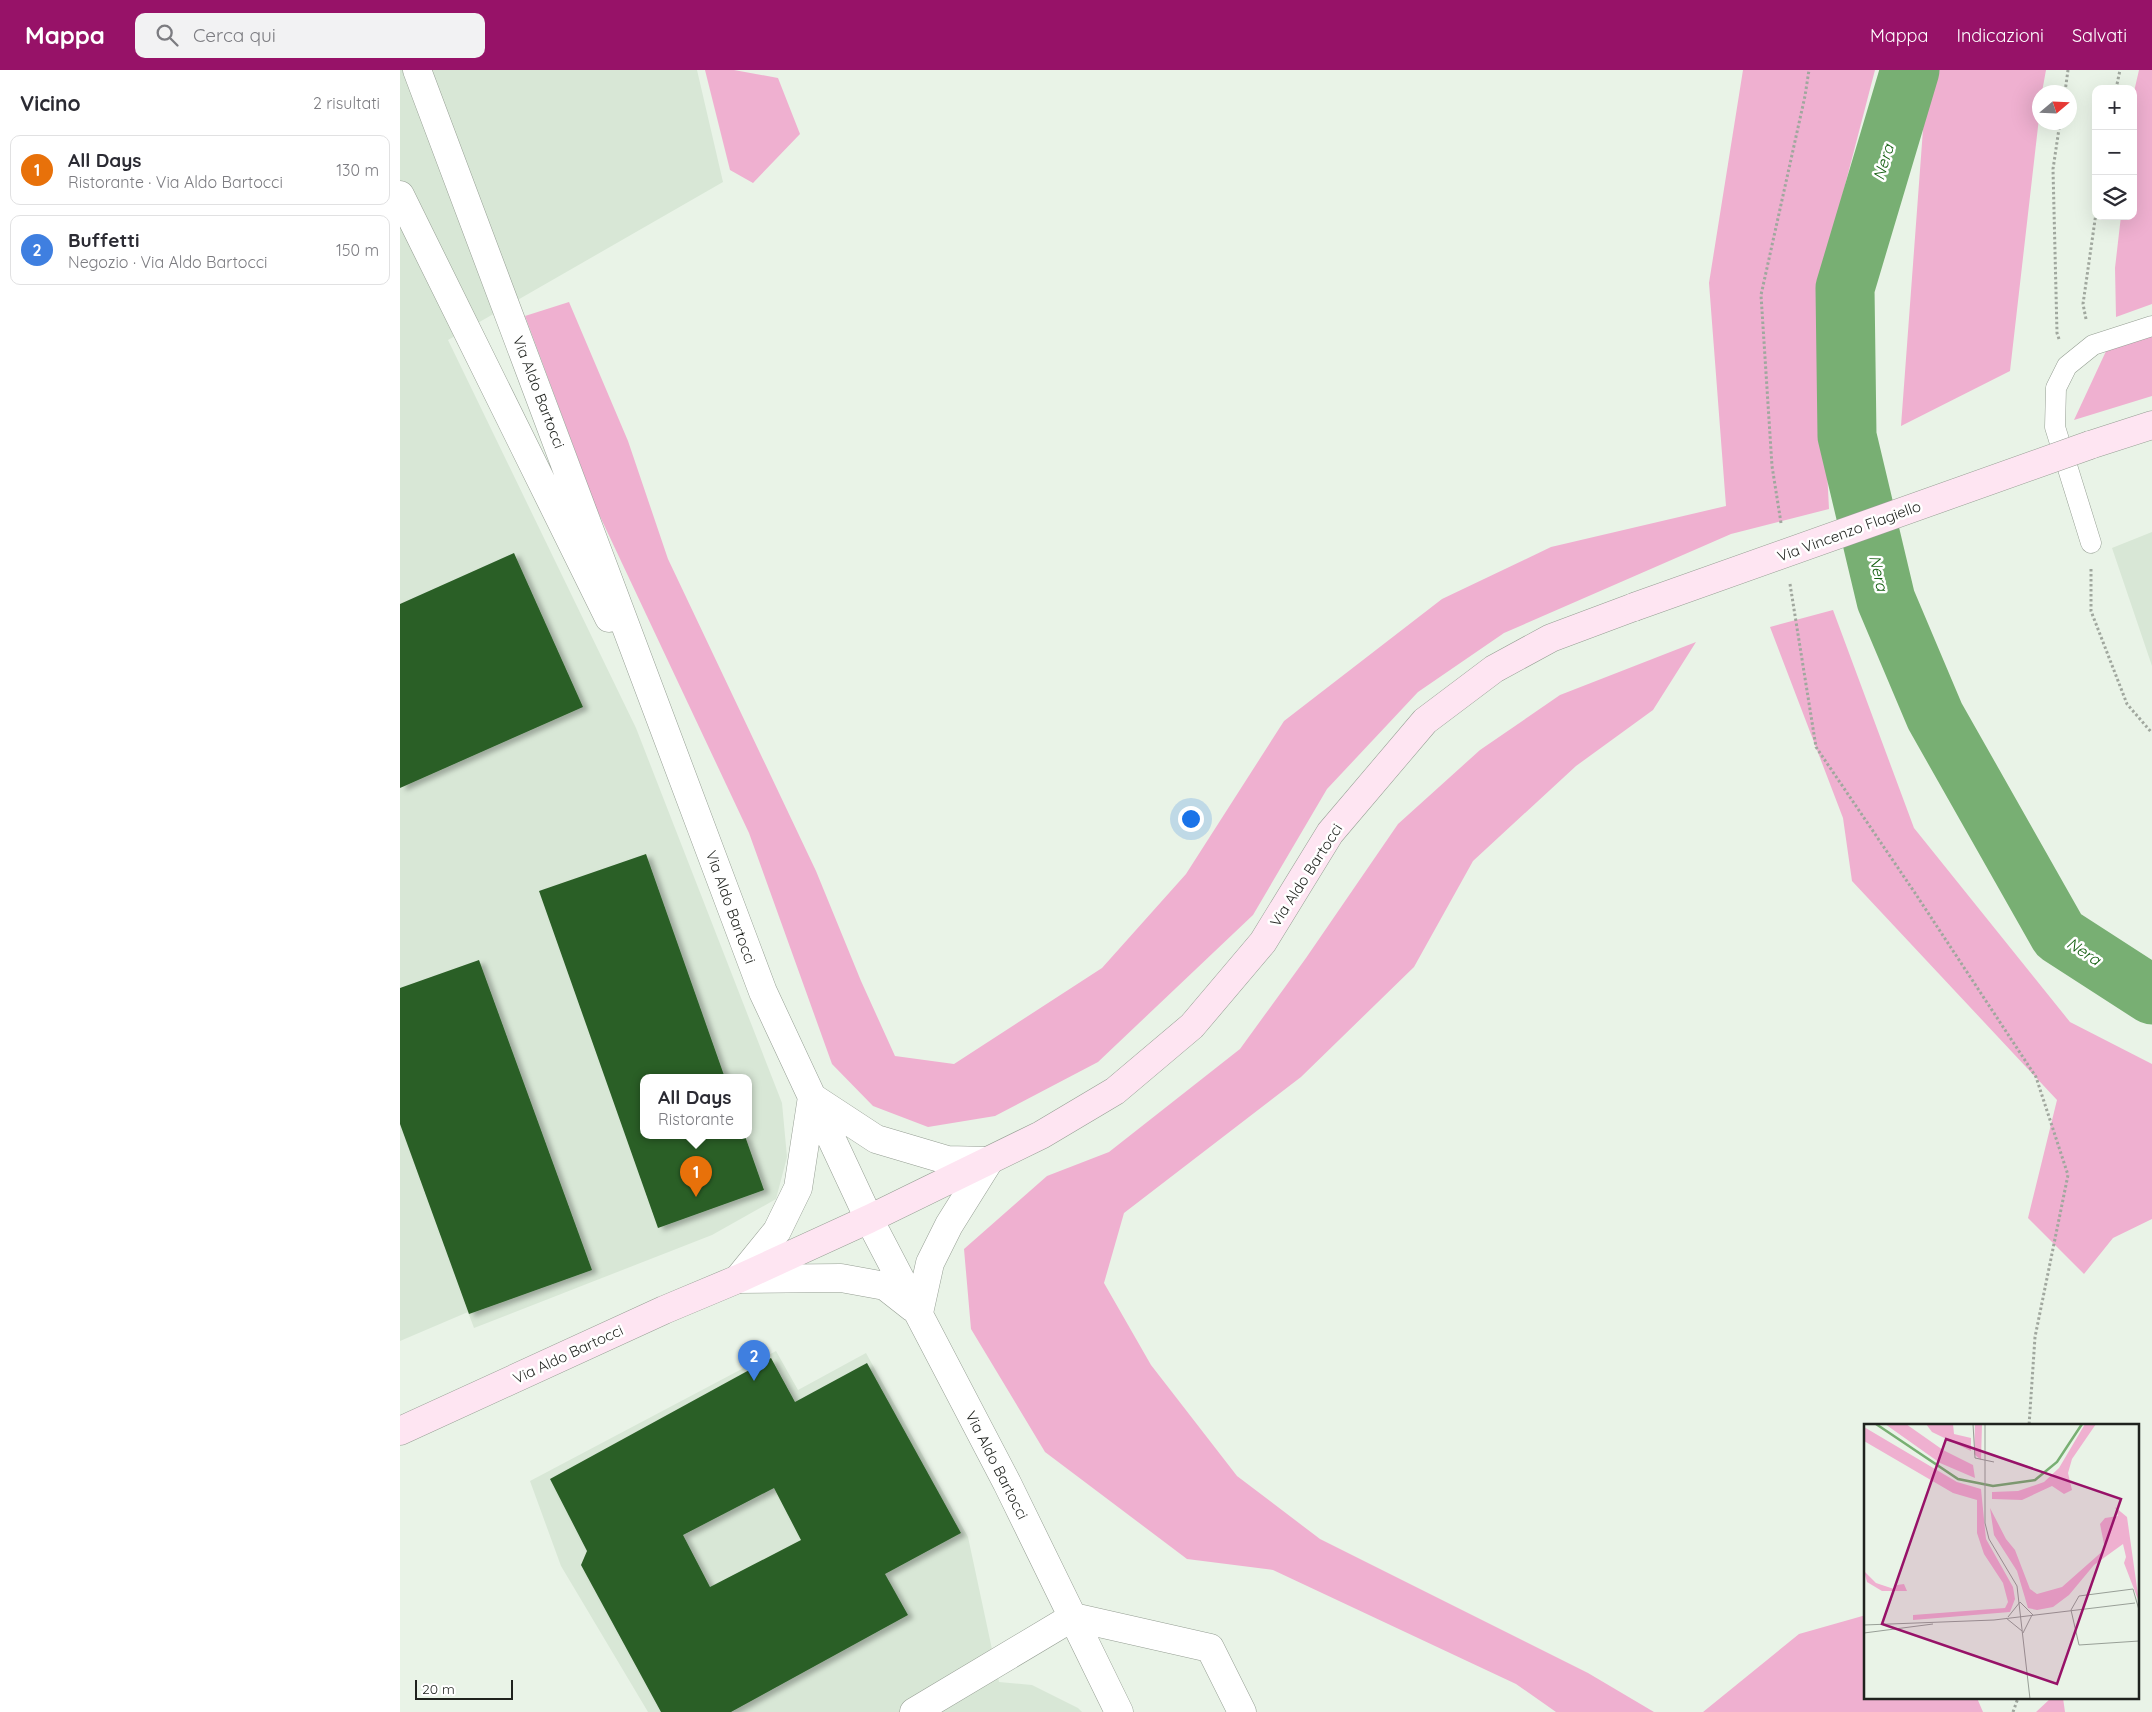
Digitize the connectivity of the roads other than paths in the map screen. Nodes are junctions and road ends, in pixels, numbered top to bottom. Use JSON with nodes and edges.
{"nodes":[{"id":1,"x":417,"y":70,"type":"edge"},
{"id":2,"x":400,"y":195,"type":"edge"},
{"id":3,"x":2152,"y":326,"type":"edge"},
{"id":4,"x":2152,"y":425,"type":"edge"},
{"id":5,"x":2091,"y":543,"type":"road end"},
{"id":6,"x":1634,"y":607,"type":"joint"},
{"id":7,"x":660,"y":714,"type":"junction"},
{"id":8,"x":812,"y":1097,"type":"junction"},
{"id":9,"x":989,"y":1161,"type":"junction"},
{"id":10,"x":869,"y":1219,"type":"junction"},
{"id":11,"x":738,"y":1279,"type":"junction"},
{"id":12,"x":920,"y":1313,"type":"junction"},
{"id":13,"x":400,"y":1431,"type":"edge"},
{"id":14,"x":1073,"y":1617,"type":"junction"},
{"id":15,"x":914,"y":1712,"type":"edge"},
{"id":16,"x":1119,"y":1712,"type":"edge"},
{"id":17,"x":1242,"y":1712,"type":"edge"}],
"edges":[{"from":1,"to":7,"type":"street","name":"Via Aldo Bartocci"},
{"from":2,"to":7,"type":"street","name":"Via Aldo Bartocci"},
{"from":3,"to":5,"type":"lane"},
{"from":4,"to":6,"type":"main road","name":"Via Vincenzo Flagiello","bridge":true},
{"from":6,"to":9,"type":"main road","name":"Via Aldo Bartocci"},
{"from":7,"to":8,"type":"street","name":"Via Aldo Bartocci"},
{"from":8,"to":9,"type":"street","name":"Via Aldo Bartocci"},
{"from":8,"to":10,"type":"street","name":"Via Aldo Bartocci"},
{"from":8,"to":11,"type":"street","name":"Via Aldo Bartocci"},
{"from":9,"to":10,"type":"main road","name":"Via Aldo Bartocci"},
{"from":9,"to":12,"type":"street"},
{"from":10,"to":11,"type":"main road","name":"Via Aldo Bartocci"},
{"from":10,"to":12,"type":"street","name":"Via Aldo Bartocci"},
{"from":11,"to":12,"type":"street","name":"Via Aldo Bartocci"},
{"from":11,"to":13,"type":"main road","name":"Via Aldo Bartocci"},
{"from":12,"to":14,"type":"street","name":"Via Aldo Bartocci"},
{"from":14,"to":15,"type":"street"},
{"from":14,"to":16,"type":"street","name":"Via Aldo Bartocci"},
{"from":14,"to":17,"type":"street"}]}
